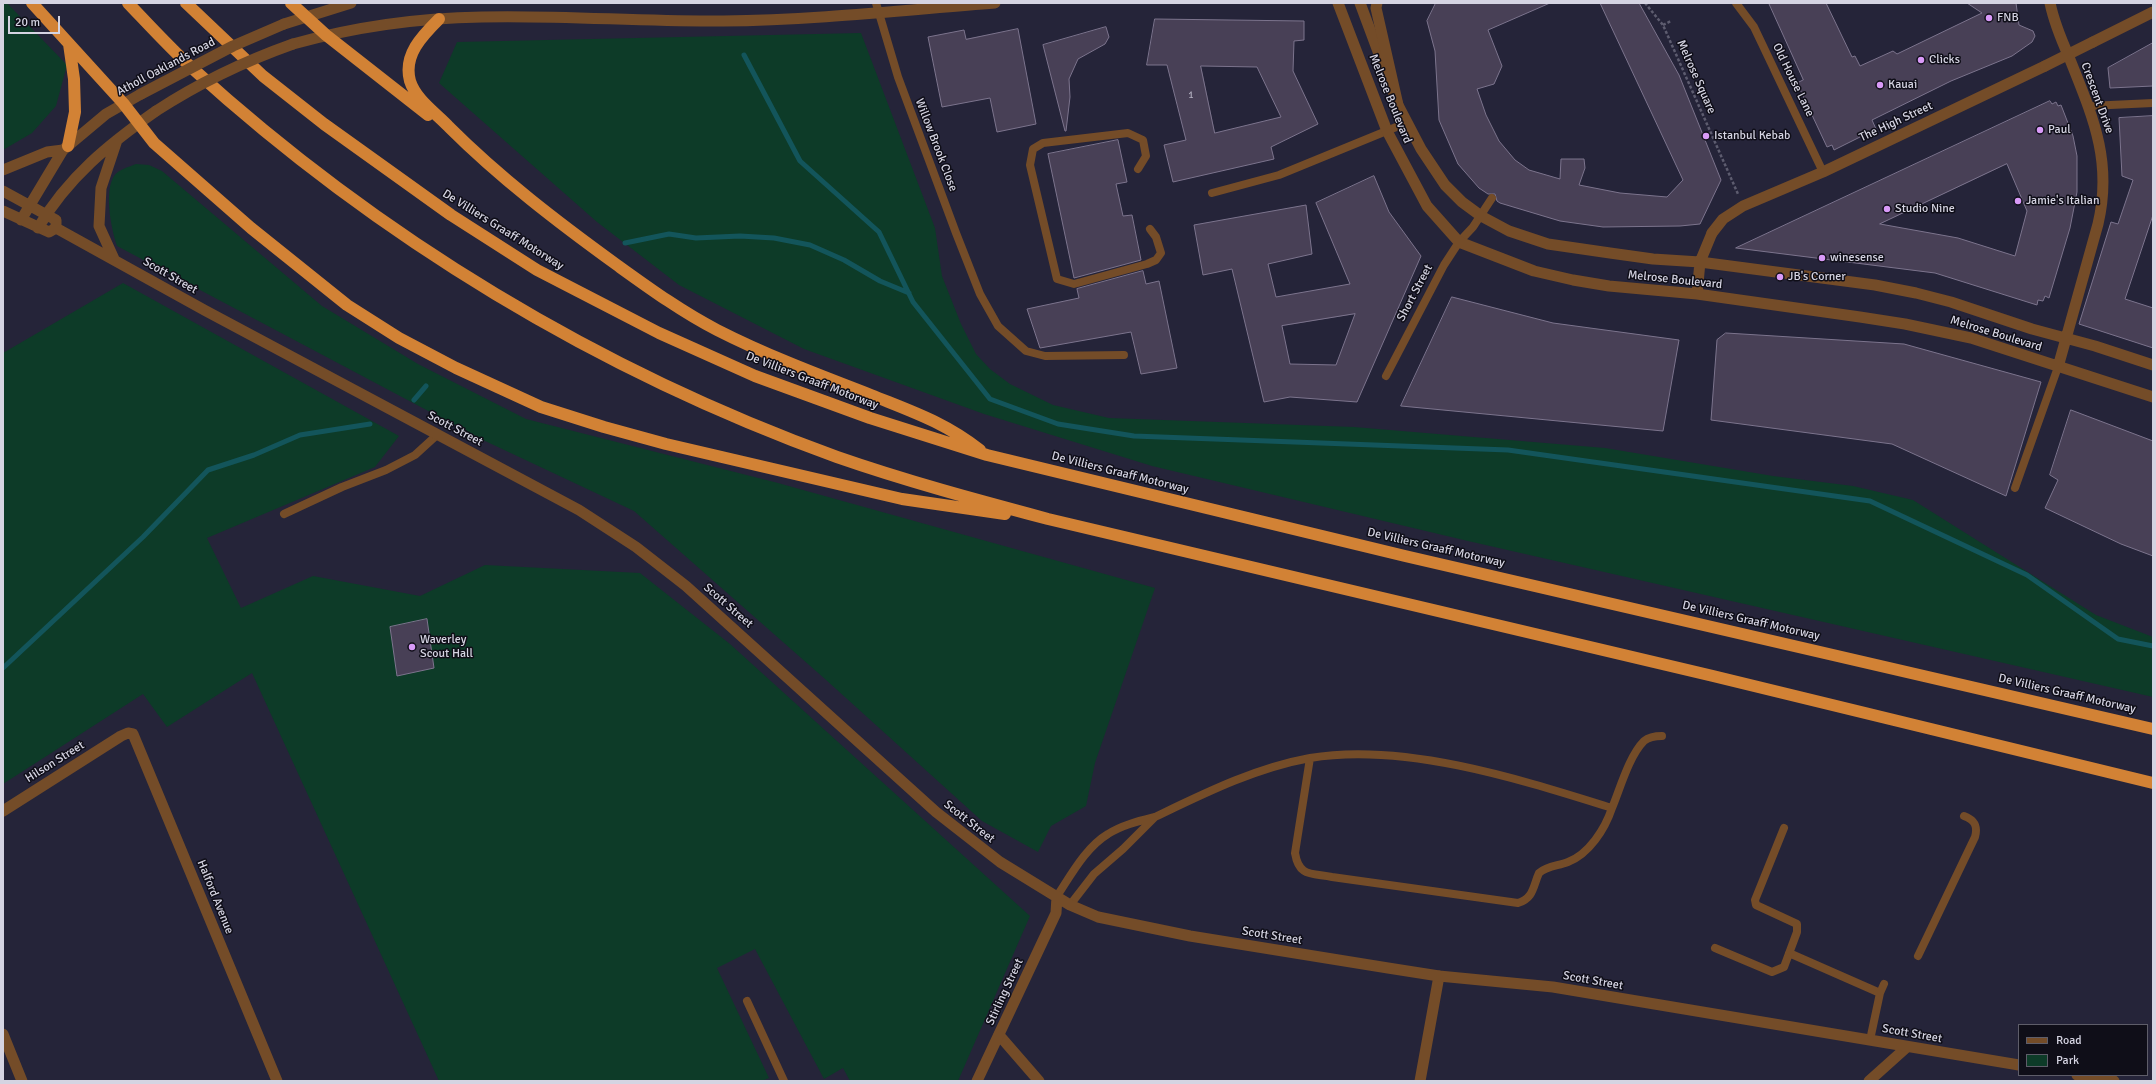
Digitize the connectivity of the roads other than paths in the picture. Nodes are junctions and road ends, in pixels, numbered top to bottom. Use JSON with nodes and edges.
{"nodes":[{"id":1,"x":32,"y":3,"type":"edge"},
{"id":2,"x":128,"y":3,"type":"edge"},
{"id":3,"x":186,"y":3,"type":"edge"},
{"id":4,"x":292,"y":3,"type":"edge"},
{"id":5,"x":351,"y":3,"type":"edge"},
{"id":6,"x":995,"y":3,"type":"edge"},
{"id":7,"x":1338,"y":3,"type":"edge"},
{"id":8,"x":1360,"y":3,"type":"edge"},
{"id":9,"x":1377,"y":3,"type":"edge"},
{"id":10,"x":1736,"y":3,"type":"edge"},
{"id":11,"x":2050,"y":3,"type":"edge"},
{"id":12,"x":877,"y":8,"type":"edge"},
{"id":13,"x":2153,"y":12,"type":"edge"},
{"id":14,"x":305,"y":16,"type":"junction"},
{"id":15,"x":440,"y":19,"type":"junction"},
{"id":16,"x":326,"y":35,"type":"junction"},
{"id":17,"x":69,"y":44,"type":"junction"},
{"id":18,"x":2068,"y":54,"type":"junction"},
{"id":19,"x":123,"y":103,"type":"junction"},
{"id":20,"x":2153,"y":103,"type":"edge"},
{"id":21,"x":1398,"y":105,"type":"junction"},
{"id":22,"x":2088,"y":106,"type":"junction"},
{"id":23,"x":1406,"y":123,"type":"junction"},
{"id":24,"x":138,"y":124,"type":"junction"},
{"id":25,"x":1387,"y":131,"type":"junction"},
{"id":26,"x":117,"y":139,"type":"junction"},
{"id":27,"x":466,"y":145,"type":"junction"},
{"id":28,"x":65,"y":148,"type":"junction"},
{"id":29,"x":1138,"y":169,"type":"dead end"},
{"id":30,"x":3,"y":170,"type":"edge"},
{"id":31,"x":1823,"y":172,"type":"junction"},
{"id":32,"x":3,"y":191,"type":"edge"},
{"id":33,"x":1212,"y":193,"type":"dead end"},
{"id":34,"x":1492,"y":198,"type":"dead end"},
{"id":35,"x":30,"y":205,"type":"junction"},
{"id":36,"x":3,"y":211,"type":"edge"},
{"id":37,"x":46,"y":214,"type":"junction"},
{"id":38,"x":1481,"y":216,"type":"junction"},
{"id":39,"x":21,"y":220,"type":"junction"},
{"id":40,"x":38,"y":228,"type":"junction"},
{"id":41,"x":56,"y":228,"type":"junction"},
{"id":42,"x":1150,"y":229,"type":"dead end"},
{"id":43,"x":1459,"y":242,"type":"junction"},
{"id":44,"x":114,"y":259,"type":"junction"},
{"id":45,"x":1700,"y":262,"type":"junction"},
{"id":46,"x":1697,"y":294,"type":"junction"},
{"id":47,"x":2066,"y":339,"type":"junction"},
{"id":48,"x":1124,"y":355,"type":"dead end"},
{"id":49,"x":2153,"y":365,"type":"edge"},
{"id":50,"x":2058,"y":367,"type":"junction"},
{"id":51,"x":1386,"y":376,"type":"dead end"},
{"id":52,"x":2153,"y":397,"type":"edge"},
{"id":53,"x":438,"y":434,"type":"junction"},
{"id":54,"x":987,"y":455,"type":"junction"},
{"id":55,"x":2015,"y":488,"type":"dead end"},
{"id":56,"x":284,"y":514,"type":"dead end"},
{"id":57,"x":1048,"y":520,"type":"junction"},
{"id":58,"x":2153,"y":729,"type":"edge"},
{"id":59,"x":121,"y":736,"type":"joint"},
{"id":60,"x":1662,"y":736,"type":"dead end"},
{"id":61,"x":1310,"y":758,"type":"junction"},
{"id":62,"x":2153,"y":783,"type":"edge"},
{"id":63,"x":1612,"y":808,"type":"junction"},
{"id":64,"x":3,"y":810,"type":"edge"},
{"id":65,"x":1964,"y":816,"type":"dead end"},
{"id":66,"x":1155,"y":817,"type":"junction"},
{"id":67,"x":1784,"y":828,"type":"dead end"},
{"id":68,"x":1056,"y":896,"type":"junction"},
{"id":69,"x":1070,"y":905,"type":"junction"},
{"id":70,"x":1056,"y":913,"type":"junction"},
{"id":71,"x":1715,"y":948,"type":"dead end"},
{"id":72,"x":1790,"y":953,"type":"junction"},
{"id":73,"x":1918,"y":956,"type":"dead end"},
{"id":74,"x":1439,"y":976,"type":"junction"},
{"id":75,"x":1884,"y":984,"type":"dead end"},
{"id":76,"x":1880,"y":993,"type":"junction"},
{"id":77,"x":746,"y":1001,"type":"dead end"},
{"id":78,"x":3,"y":1034,"type":"edge"},
{"id":79,"x":999,"y":1035,"type":"junction"},
{"id":80,"x":1870,"y":1040,"type":"junction"},
{"id":81,"x":1907,"y":1047,"type":"junction"},
{"id":82,"x":2018,"y":1065,"type":"edge"},
{"id":83,"x":2083,"y":1076,"type":"edge"},
{"id":84,"x":22,"y":1081,"type":"edge"},
{"id":85,"x":277,"y":1081,"type":"edge"},
{"id":86,"x":784,"y":1081,"type":"edge"},
{"id":87,"x":977,"y":1081,"type":"edge"},
{"id":88,"x":1039,"y":1081,"type":"edge"},
{"id":89,"x":1420,"y":1081,"type":"edge"},
{"id":90,"x":1869,"y":1081,"type":"edge"},
{"id":91,"x":2114,"y":1081,"type":"edge"}],
"edges":[{"from":1,"to":17,"type":"highway"},
{"from":2,"to":57,"type":"highway"},
{"from":3,"to":54,"type":"highway","name":"De Villiers Graaff Motorway"},
{"from":4,"to":14,"type":"highway"},
{"from":5,"to":14,"type":"street","name":"Atholl Oaklands Road"},
{"from":6,"to":12,"type":"street"},
{"from":7,"to":25,"type":"street","name":"Melrose Boulevard"},
{"from":8,"to":21,"type":"street","name":"Melrose Boulevard"},
{"from":9,"to":21,"type":"street"},
{"from":10,"to":31,"type":"lane","name":"Old House Lane"},
{"from":11,"to":18,"type":"street","name":"Crescent Drive"},
{"from":12,"to":15,"type":"street"},
{"from":12,"to":48,"type":"lane","name":"Willow Brook Close"},
{"from":13,"to":18,"type":"street","name":"The High Street"},
{"from":14,"to":16,"type":"highway"},
{"from":14,"to":19,"type":"street","name":"Atholl Oaklands Road","bridge":true},
{"from":15,"to":16,"type":"street"},
{"from":15,"to":27,"type":"highway"},
{"from":16,"to":24,"type":"street","bridge":true},
{"from":16,"to":27,"type":"highway"},
{"from":17,"to":19,"type":"highway"},
{"from":17,"to":28,"type":"highway"},
{"from":18,"to":22,"type":"street","name":"Crescent Drive"},
{"from":18,"to":31,"type":"street","name":"The High Street"},
{"from":19,"to":24,"type":"highway"},
{"from":19,"to":28,"type":"street","name":"Atholl Oaklands Road"},
{"from":20,"to":22,"type":"lane"},
{"from":21,"to":23,"type":"street","name":"Melrose Boulevard"},
{"from":22,"to":47,"type":"street","name":"Crescent Drive"},
{"from":23,"to":25,"type":"lane"},
{"from":23,"to":38,"type":"street","name":"Melrose Boulevard"},
{"from":24,"to":26,"type":"street"},
{"from":24,"to":57,"type":"highway"},
{"from":25,"to":33,"type":"lane"},
{"from":25,"to":43,"type":"street","name":"Melrose Boulevard"},
{"from":26,"to":37,"type":"street"},
{"from":26,"to":44,"type":"street"},
{"from":27,"to":54,"type":"highway"},
{"from":28,"to":30,"type":"street"},
{"from":28,"to":35,"type":"street","name":"Atholl Oaklands Road"},
{"from":29,"to":42,"type":"lane"},
{"from":31,"to":45,"type":"street","name":"The High Street"},
{"from":32,"to":35,"type":"street"},
{"from":34,"to":38,"type":"lane","name":"Short Street"},
{"from":35,"to":37,"type":"street"},
{"from":35,"to":39,"type":"street","name":"Atholl Oaklands Road"},
{"from":36,"to":39,"type":"street"},
{"from":37,"to":40,"type":"street"},
{"from":37,"to":41,"type":"street","name":"Scott Street"},
{"from":38,"to":43,"type":"lane","name":"Short Street"},
{"from":38,"to":45,"type":"street","name":"Melrose Boulevard"},
{"from":39,"to":40,"type":"street"},
{"from":40,"to":41,"type":"street","name":"Scott Street"},
{"from":41,"to":44,"type":"street","name":"Scott Street"},
{"from":43,"to":46,"type":"street","name":"Melrose Boulevard"},
{"from":43,"to":51,"type":"lane","name":"Short Street"},
{"from":44,"to":53,"type":"street","name":"Scott Street"},
{"from":45,"to":46,"type":"street","name":"The High Street"},
{"from":45,"to":47,"type":"street","name":"Melrose Boulevard"},
{"from":46,"to":50,"type":"street","name":"Melrose Boulevard"},
{"from":47,"to":49,"type":"street","name":"Melrose Boulevard"},
{"from":47,"to":50,"type":"street","name":"Crescent Drive"},
{"from":50,"to":52,"type":"street","name":"Melrose Boulevard"},
{"from":50,"to":55,"type":"lane"},
{"from":53,"to":56,"type":"lane"},
{"from":53,"to":68,"type":"street","name":"Scott Street"},
{"from":54,"to":58,"type":"highway","name":"De Villiers Graaff Motorway"},
{"from":57,"to":62,"type":"highway"},
{"from":59,"to":64,"type":"street","name":"Hilson Street"},
{"from":59,"to":85,"type":"street","name":"Halford Avenue"},
{"from":60,"to":63,"type":"lane"},
{"from":61,"to":63,"type":"lane"},
{"from":61,"to":63,"type":"lane"},
{"from":61,"to":66,"type":"lane"},
{"from":65,"to":73,"type":"lane"},
{"from":66,"to":68,"type":"lane"},
{"from":66,"to":69,"type":"lane"},
{"from":67,"to":72,"type":"lane"},
{"from":68,"to":69,"type":"street","name":"Scott Street"},
{"from":68,"to":70,"type":"street","name":"Stirling Street"},
{"from":69,"to":70,"type":"street"},
{"from":69,"to":74,"type":"street","name":"Scott Street"},
{"from":70,"to":79,"type":"street","name":"Stirling Street"},
{"from":71,"to":72,"type":"lane"},
{"from":72,"to":76,"type":"lane"},
{"from":74,"to":80,"type":"street","name":"Scott Street"},
{"from":74,"to":89,"type":"street"},
{"from":75,"to":76,"type":"lane"},
{"from":76,"to":80,"type":"lane"},
{"from":77,"to":86,"type":"lane"},
{"from":78,"to":84,"type":"street"},
{"from":79,"to":87,"type":"street","name":"Stirling Street"},
{"from":79,"to":88,"type":"street"},
{"from":80,"to":81,"type":"street","name":"Scott Street"},
{"from":81,"to":82,"type":"street","name":"Scott Street"},
{"from":81,"to":90,"type":"street"},
{"from":83,"to":91,"type":"street"}]}
